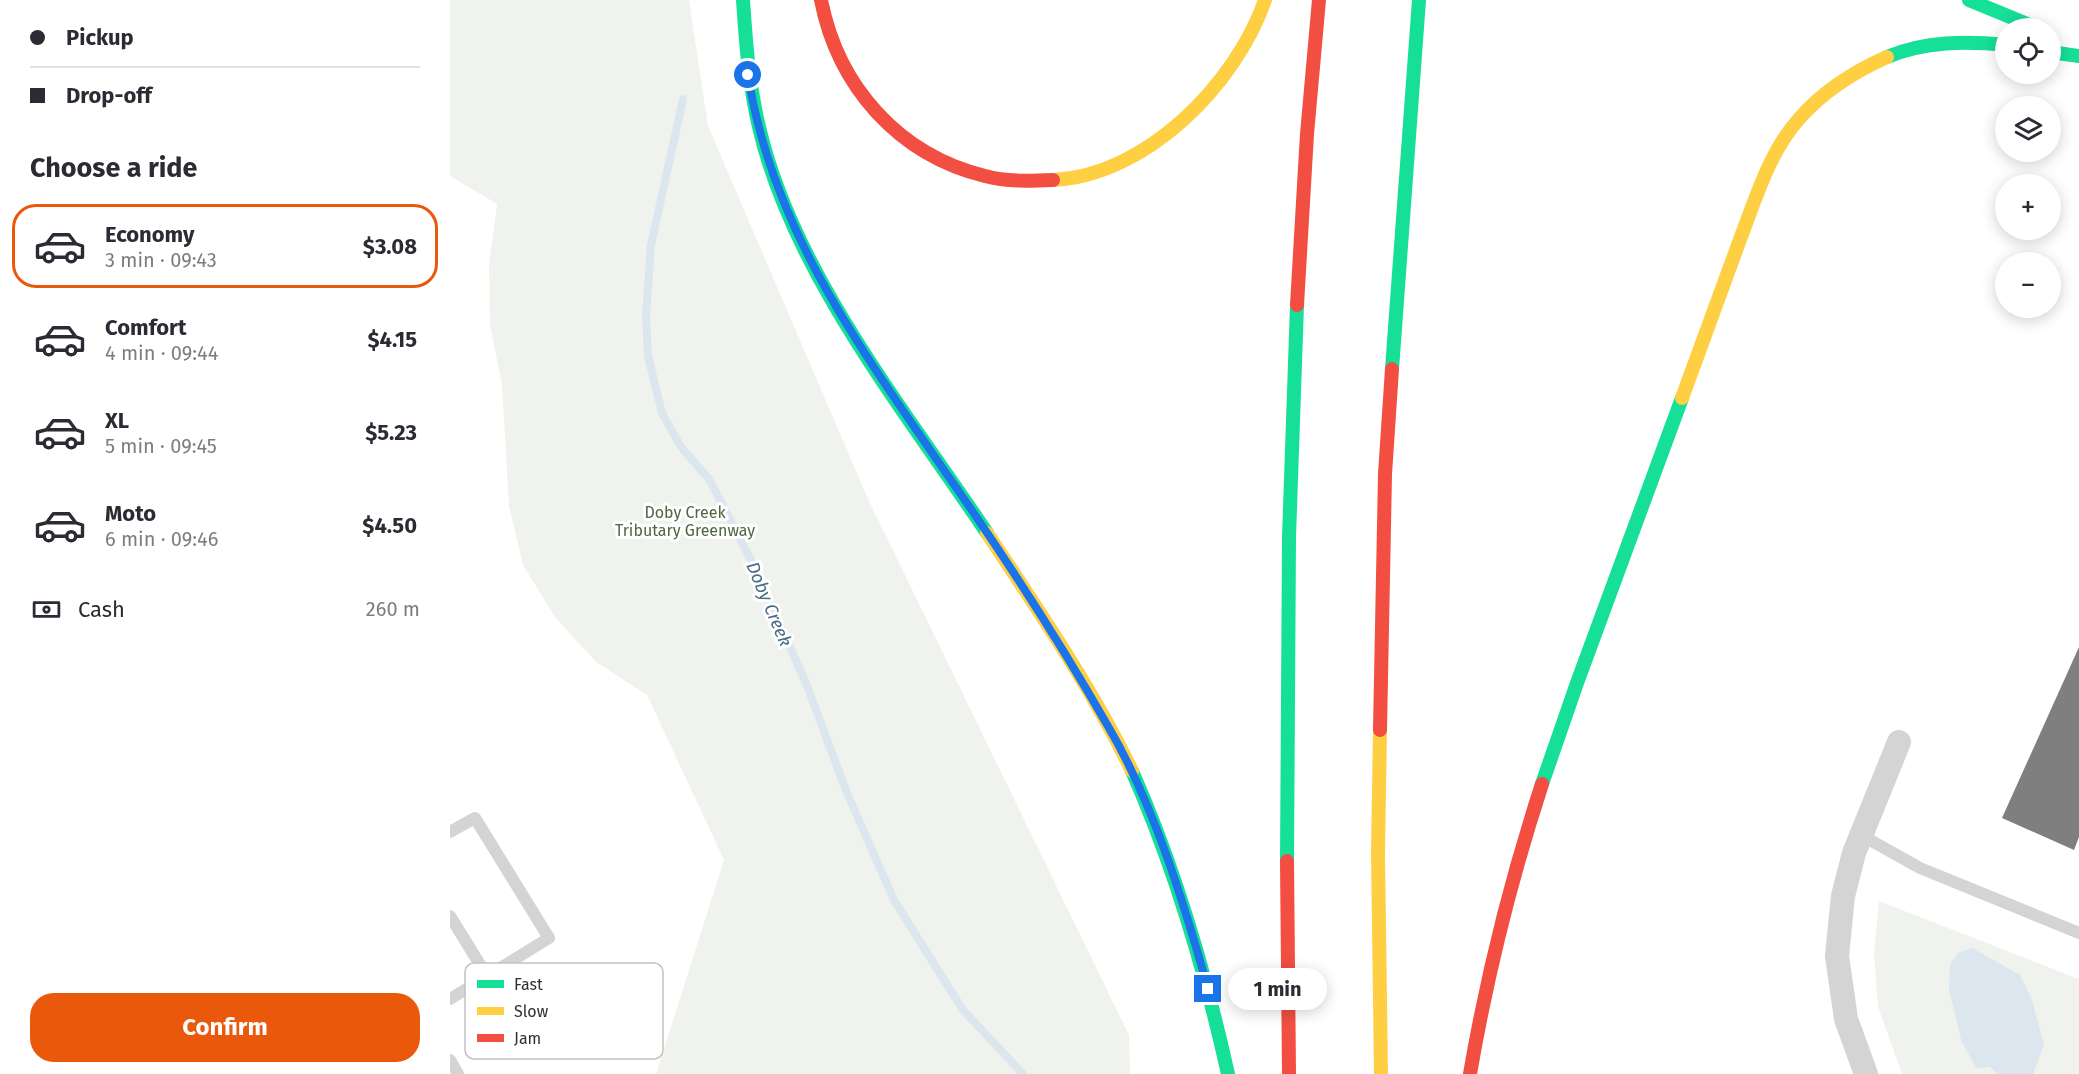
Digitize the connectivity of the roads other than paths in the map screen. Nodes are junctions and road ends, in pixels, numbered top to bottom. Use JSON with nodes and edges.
{"nodes":[{"id":1,"x":743,"y":0,"type":"edge"},
{"id":2,"x":821,"y":0,"type":"edge"},
{"id":3,"x":1265,"y":0,"type":"edge"},
{"id":4,"x":1319,"y":0,"type":"edge"},
{"id":5,"x":1419,"y":0,"type":"edge"},
{"id":6,"x":1969,"y":0,"type":"edge"},
{"id":7,"x":2013,"y":18,"type":"edge"},
{"id":8,"x":2061,"y":39,"type":"edge"},
{"id":9,"x":1995,"y":43,"type":"edge"},
{"id":10,"x":2079,"y":47,"type":"edge"},
{"id":11,"x":2061,"y":54,"type":"edge"},
{"id":12,"x":2079,"y":56,"type":"edge"},
{"id":13,"x":1899,"y":742,"type":"dead end"},
{"id":14,"x":450,"y":832,"type":"edge"},
{"id":15,"x":1861,"y":835,"type":"junction"},
{"id":16,"x":450,"y":916,"type":"edge"},
{"id":17,"x":2079,"y":933,"type":"edge"},
{"id":18,"x":479,"y":963,"type":"edge"},
{"id":19,"x":508,"y":963,"type":"edge"},
{"id":20,"x":465,"y":990,"type":"edge"},
{"id":21,"x":450,"y":999,"type":"edge"},
{"id":22,"x":450,"y":1060,"type":"edge"},
{"id":23,"x":458,"y":1074,"type":"edge"},
{"id":24,"x":1228,"y":1074,"type":"edge"},
{"id":25,"x":1289,"y":1074,"type":"edge"},
{"id":26,"x":1381,"y":1074,"type":"edge"},
{"id":27,"x":1470,"y":1074,"type":"edge"},
{"id":28,"x":1866,"y":1074,"type":"edge"}],
"edges":[{"from":1,"to":24,"type":"main road"},
{"from":2,"to":3,"type":"main road"},
{"from":4,"to":25,"type":"main road"},
{"from":5,"to":26,"type":"main road"},
{"from":6,"to":7,"type":"main road"},
{"from":8,"to":10,"type":"main road"},
{"from":9,"to":27,"type":"main road"},
{"from":11,"to":12,"type":"main road"},
{"from":13,"to":15,"type":"street"},
{"from":14,"to":19,"type":"lane"},
{"from":15,"to":17,"type":"lane"},
{"from":15,"to":28,"type":"street"},
{"from":16,"to":18,"type":"lane"},
{"from":20,"to":21,"type":"lane"},
{"from":22,"to":23,"type":"lane"}]}
